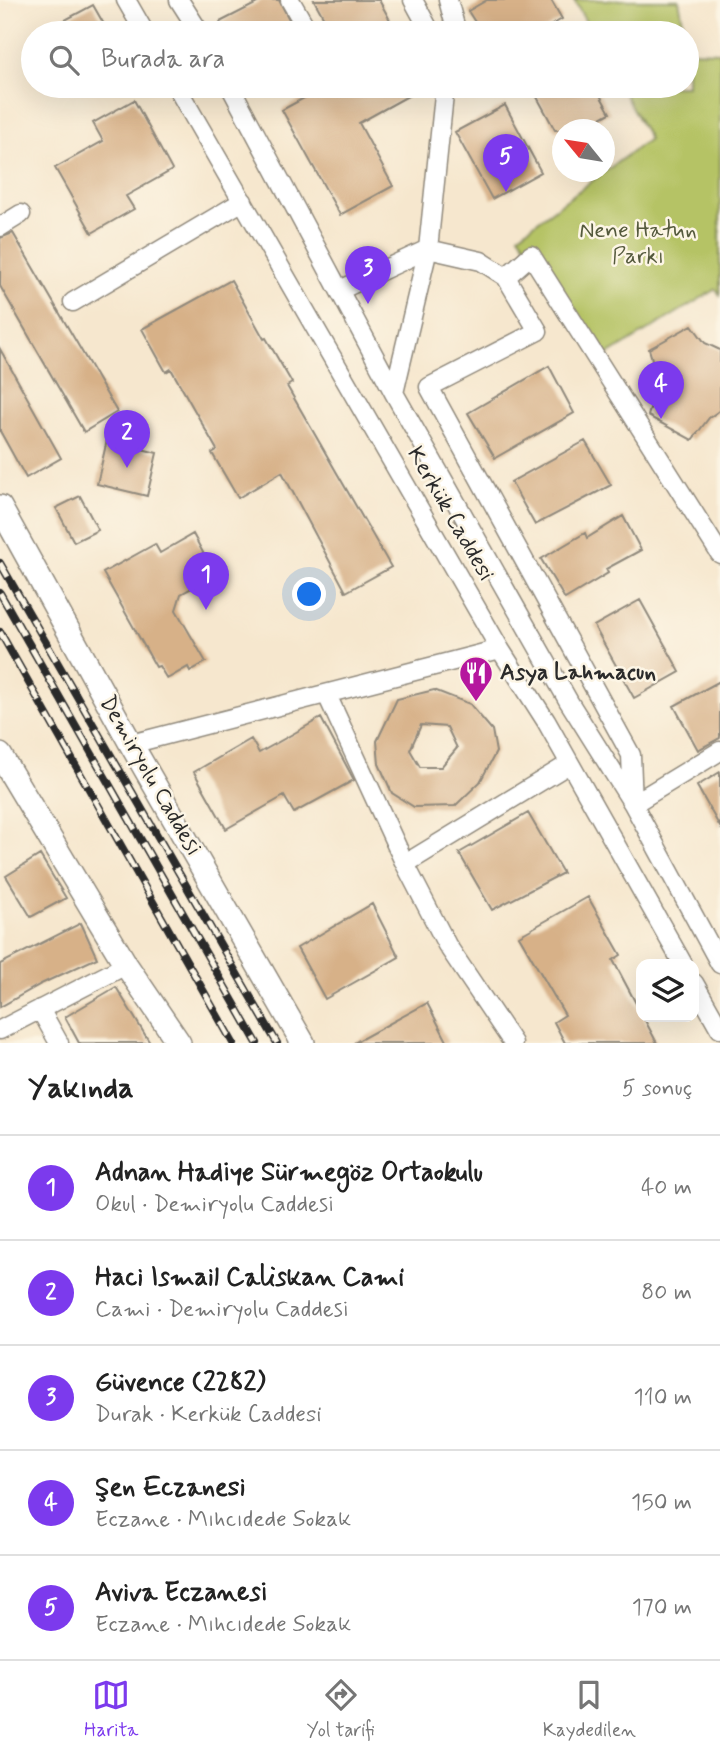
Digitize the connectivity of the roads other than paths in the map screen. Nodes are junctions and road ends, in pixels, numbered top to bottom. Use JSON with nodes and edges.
{"nodes":[{"id":1,"x":126,"y":0,"type":"edge"},
{"id":2,"x":179,"y":0,"type":"edge"},
{"id":3,"x":290,"y":0,"type":"edge"},
{"id":4,"x":413,"y":0,"type":"edge"},
{"id":5,"x":448,"y":0,"type":"edge"},
{"id":6,"x":138,"y":21,"type":"edge"},
{"id":7,"x":192,"y":21,"type":"edge"},
{"id":8,"x":302,"y":21,"type":"edge"},
{"id":9,"x":424,"y":21,"type":"edge"},
{"id":10,"x":454,"y":21,"type":"edge"},
{"id":11,"x":183,"y":98,"type":"edge"},
{"id":12,"x":243,"y":98,"type":"edge"},
{"id":13,"x":445,"y":98,"type":"edge"},
{"id":14,"x":243,"y":201,"type":"junction"},
{"id":15,"x":21,"y":214,"type":"dead end"},
{"id":16,"x":0,"y":227,"type":"edge"},
{"id":17,"x":428,"y":249,"type":"junction"},
{"id":18,"x":506,"y":276,"type":"junction"},
{"id":19,"x":340,"y":290,"type":"junction"},
{"id":20,"x":73,"y":302,"type":"dead end"},
{"id":21,"x":394,"y":393,"type":"junction"},
{"id":22,"x":0,"y":507,"type":"edge"},
{"id":23,"x":720,"y":554,"type":"edge"},
{"id":24,"x":500,"y":649,"type":"junction"},
{"id":25,"x":327,"y":695,"type":"junction"},
{"id":26,"x":131,"y":744,"type":"junction"},
{"id":27,"x":720,"y":751,"type":"edge"},
{"id":28,"x":0,"y":755,"type":"edge"},
{"id":29,"x":569,"y":764,"type":"junction"},
{"id":30,"x":6,"y":779,"type":"edge"},
{"id":31,"x":633,"y":804,"type":"junction"},
{"id":32,"x":405,"y":864,"type":"junction"},
{"id":33,"x":680,"y":959,"type":"edge"},
{"id":34,"x":720,"y":964,"type":"edge"},
{"id":35,"x":127,"y":965,"type":"junction"},
{"id":36,"x":699,"y":992,"type":"edge"},
{"id":37,"x":40,"y":1009,"type":"junction"},
{"id":38,"x":720,"y":1029,"type":"edge"},
{"id":39,"x":0,"y":1030,"type":"edge"},
{"id":40,"x":59,"y":1043,"type":"edge"},
{"id":41,"x":179,"y":1043,"type":"edge"},
{"id":42,"x":303,"y":1043,"type":"edge"},
{"id":43,"x":513,"y":1043,"type":"edge"}],
"edges":[{"from":1,"to":6,"type":"street"},
{"from":2,"to":7,"type":"street"},
{"from":3,"to":8,"type":"street"},
{"from":4,"to":9,"type":"street"},
{"from":5,"to":10,"type":"street"},
{"from":11,"to":14,"type":"street","name":"Kerkük Caddesi"},
{"from":12,"to":19,"type":"street","name":"Kerkük Caddesi"},
{"from":13,"to":17,"type":"street"},
{"from":14,"to":20,"type":"street"},
{"from":14,"to":24,"type":"street","name":"Kerkük Caddesi"},
{"from":15,"to":16,"type":"street"},
{"from":17,"to":18,"type":"street"},
{"from":17,"to":19,"type":"street"},
{"from":17,"to":21,"type":"street"},
{"from":18,"to":23,"type":"street"},
{"from":18,"to":31,"type":"street"},
{"from":19,"to":21,"type":"street","name":"Kerkük Caddesi"},
{"from":21,"to":31,"type":"street","name":"Kerkük Caddesi"},
{"from":22,"to":26,"type":"main road","name":"Demiryolu Caddesi"},
{"from":24,"to":25,"type":"street"},
{"from":24,"to":29,"type":"street","name":"Kerkük Caddesi"},
{"from":25,"to":26,"type":"street"},
{"from":25,"to":32,"type":"street"},
{"from":26,"to":42,"type":"main road","name":"Demiryolu Caddesi"},
{"from":27,"to":31,"type":"street"},
{"from":28,"to":30,"type":"main road"},
{"from":29,"to":32,"type":"street"},
{"from":29,"to":33,"type":"street","name":"Kerkük Caddesi"},
{"from":30,"to":35,"type":"main road"},
{"from":31,"to":34,"type":"street","name":"Kerkük Caddesi"},
{"from":32,"to":43,"type":"street"},
{"from":35,"to":37,"type":"street"},
{"from":35,"to":41,"type":"main road"},
{"from":36,"to":38,"type":"street"},
{"from":37,"to":39,"type":"street"},
{"from":37,"to":40,"type":"street"}]}
